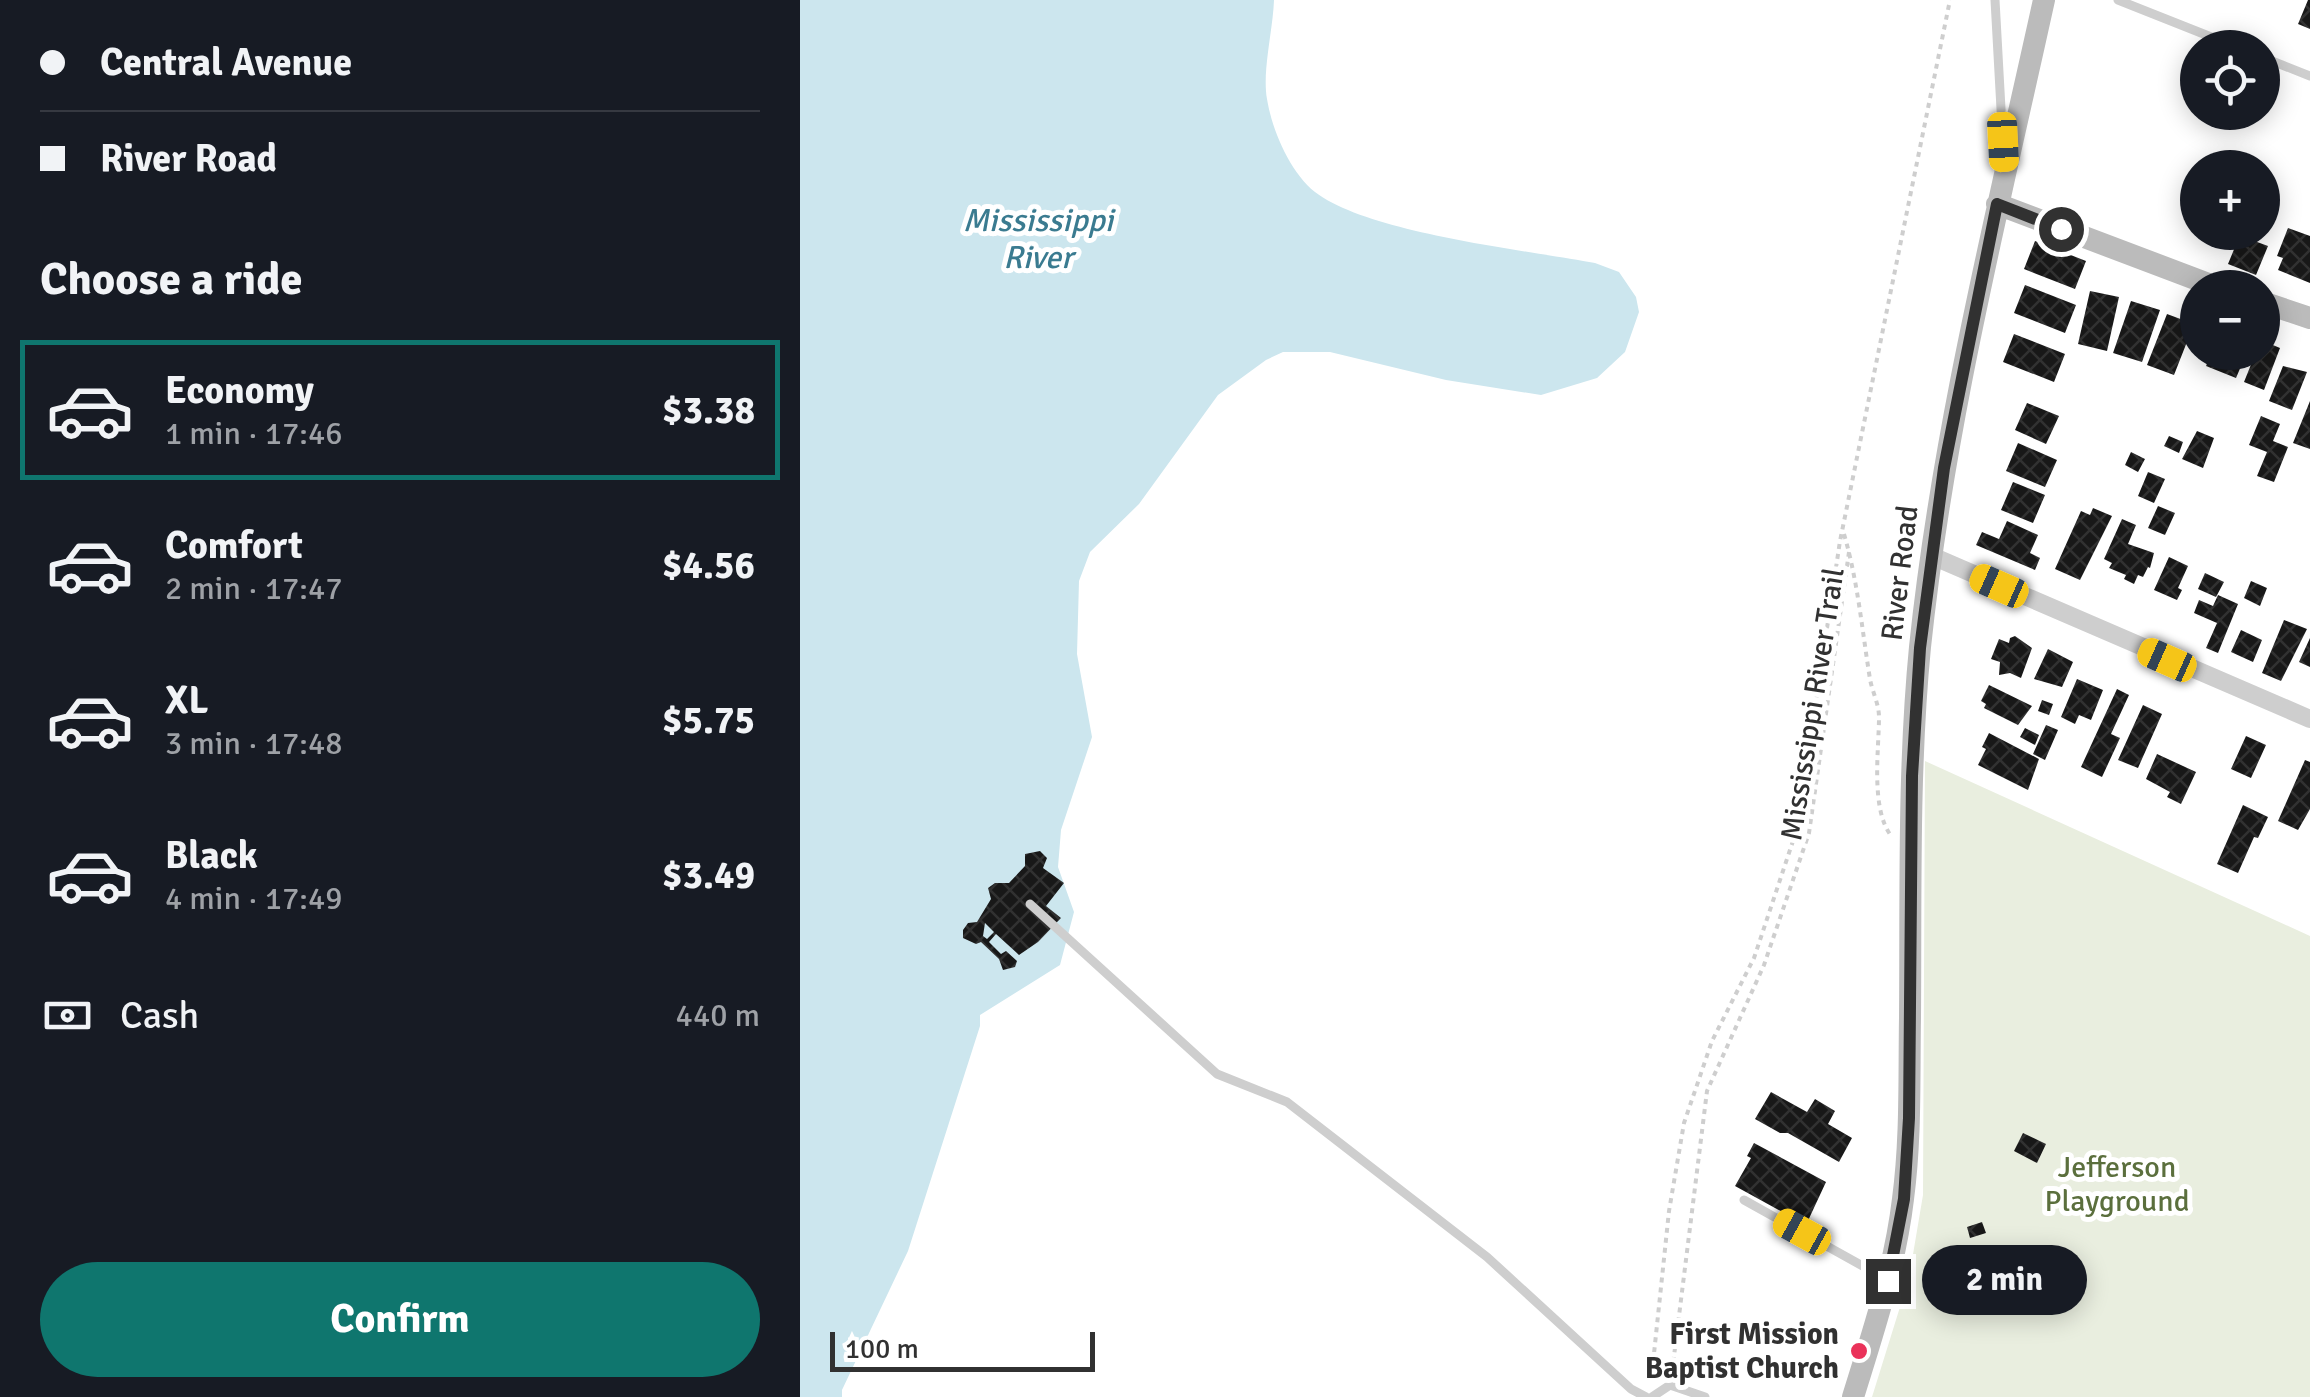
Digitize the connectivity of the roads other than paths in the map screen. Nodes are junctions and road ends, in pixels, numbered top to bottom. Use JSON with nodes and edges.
{"nodes":[{"id":1,"x":1996,"y":0,"type":"edge"},
{"id":2,"x":2044,"y":0,"type":"edge"},
{"id":3,"x":2118,"y":0,"type":"edge"},
{"id":4,"x":2194,"y":30,"type":"edge"},
{"id":5,"x":2280,"y":64,"type":"edge"},
{"id":6,"x":2310,"y":76,"type":"edge"},
{"id":7,"x":2005,"y":178,"type":"junction"},
{"id":8,"x":1997,"y":204,"type":"junction"},
{"id":9,"x":2180,"y":273,"type":"edge"},
{"id":10,"x":2280,"y":308,"type":"edge"},
{"id":11,"x":2310,"y":318,"type":"edge"},
{"id":12,"x":1932,"y":556,"type":"junction"},
{"id":13,"x":2310,"y":720,"type":"edge"},
{"id":14,"x":1030,"y":904,"type":"dead end"},
{"id":15,"x":1744,"y":1200,"type":"dead end"},
{"id":16,"x":1888,"y":1281,"type":"junction"},
{"id":17,"x":1649,"y":1397,"type":"edge"},
{"id":18,"x":1705,"y":1397,"type":"edge"},
{"id":19,"x":1853,"y":1397,"type":"edge"}],
"edges":[{"from":1,"to":7,"type":"lane"},
{"from":2,"to":7,"type":"main road","name":"River Road"},
{"from":3,"to":4,"type":"lane"},
{"from":5,"to":6,"type":"lane"},
{"from":7,"to":8,"type":"main road","name":"River Road"},
{"from":8,"to":9,"type":"main road"},
{"from":8,"to":12,"type":"main road","name":"River Road"},
{"from":10,"to":11,"type":"main road"},
{"from":12,"to":13,"type":"street"},
{"from":12,"to":16,"type":"main road","name":"River Road"},
{"from":14,"to":17,"type":"lane"},
{"from":15,"to":16,"type":"lane"},
{"from":16,"to":19,"type":"main road","name":"River Road"},
{"from":17,"to":18,"type":"lane"}]}
